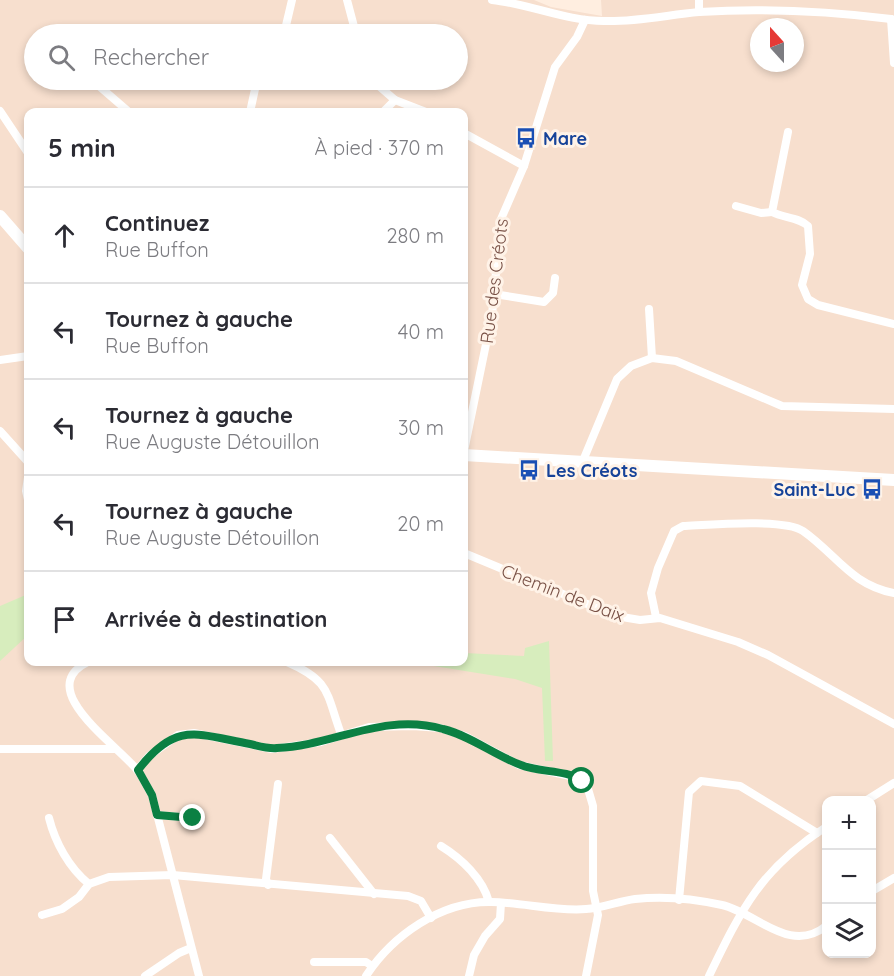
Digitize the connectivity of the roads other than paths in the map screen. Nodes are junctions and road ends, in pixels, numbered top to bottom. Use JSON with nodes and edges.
{"nodes":[{"id":1,"x":292,"y":0,"type":"edge"},
{"id":2,"x":347,"y":0,"type":"edge"},
{"id":3,"x":492,"y":0,"type":"edge"},
{"id":4,"x":699,"y":0,"type":"edge"},
{"id":5,"x":515,"y":2,"type":"edge"},
{"id":6,"x":699,"y":12,"type":"junction"},
{"id":7,"x":892,"y":17,"type":"edge"},
{"id":8,"x":585,"y":20,"type":"junction"},
{"id":9,"x":286,"y":24,"type":"edge"},
{"id":10,"x":353,"y":24,"type":"edge"},
{"id":11,"x":894,"y":63,"type":"edge"},
{"id":12,"x":104,"y":90,"type":"edge"},
{"id":13,"x":255,"y":90,"type":"edge"},
{"id":14,"x":383,"y":90,"type":"edge"},
{"id":15,"x":394,"y":100,"type":"junction"},
{"id":16,"x":124,"y":108,"type":"edge"},
{"id":17,"x":251,"y":108,"type":"edge"},
{"id":18,"x":387,"y":108,"type":"edge"},
{"id":19,"x":415,"y":108,"type":"edge"},
{"id":20,"x":0,"y":111,"type":"edge"},
{"id":21,"x":788,"y":132,"type":"dead end"},
{"id":22,"x":468,"y":135,"type":"edge"},
{"id":23,"x":24,"y":147,"type":"edge"},
{"id":24,"x":524,"y":166,"type":"junction"},
{"id":25,"x":736,"y":206,"type":"dead end"},
{"id":26,"x":772,"y":212,"type":"junction"},
{"id":27,"x":0,"y":216,"type":"edge"},
{"id":28,"x":24,"y":243,"type":"edge"},
{"id":29,"x":555,"y":278,"type":"dead end"},
{"id":30,"x":494,"y":294,"type":"junction"},
{"id":31,"x":649,"y":309,"type":"dead end"},
{"id":32,"x":894,"y":324,"type":"edge"},
{"id":33,"x":24,"y":357,"type":"edge"},
{"id":34,"x":652,"y":358,"type":"junction"},
{"id":35,"x":0,"y":360,"type":"edge"},
{"id":36,"x":894,"y":409,"type":"edge"},
{"id":37,"x":0,"y":430,"type":"edge"},
{"id":38,"x":468,"y":434,"type":"edge"},
{"id":39,"x":468,"y":453,"type":"edge"},
{"id":40,"x":24,"y":457,"type":"edge"},
{"id":41,"x":582,"y":463,"type":"junction"},
{"id":42,"x":894,"y":480,"type":"edge"},
{"id":43,"x":468,"y":555,"type":"edge"},
{"id":44,"x":894,"y":593,"type":"edge"},
{"id":45,"x":656,"y":617,"type":"junction"},
{"id":46,"x":82,"y":666,"type":"edge"},
{"id":47,"x":296,"y":666,"type":"edge"},
{"id":48,"x":894,"y":724,"type":"edge"},
{"id":49,"x":341,"y":734,"type":"junction"},
{"id":50,"x":0,"y":749,"type":"edge"},
{"id":51,"x":115,"y":749,"type":"junction"},
{"id":52,"x":138,"y":770,"type":"junction"},
{"id":53,"x":894,"y":783,"type":"edge"},
{"id":54,"x":278,"y":784,"type":"dead end"},
{"id":55,"x":874,"y":796,"type":"edge"},
{"id":56,"x":157,"y":815,"type":"junction"},
{"id":57,"x":49,"y":818,"type":"dead end"},
{"id":58,"x":193,"y":818,"type":"dead end"},
{"id":59,"x":822,"y":830,"type":"edge"},
{"id":60,"x":817,"y":833,"type":"junction"},
{"id":61,"x":330,"y":837,"type":"dead end"},
{"id":62,"x":441,"y":846,"type":"dead end"},
{"id":63,"x":174,"y":875,"type":"junction"},
{"id":64,"x":894,"y":878,"type":"edge"},
{"id":65,"x":89,"y":884,"type":"junction"},
{"id":66,"x":268,"y":885,"type":"junction"},
{"id":67,"x":876,"y":889,"type":"edge"},
{"id":68,"x":374,"y":894,"type":"junction"},
{"id":69,"x":679,"y":900,"type":"junction"},
{"id":70,"x":489,"y":902,"type":"junction"},
{"id":71,"x":501,"y":903,"type":"junction"},
{"id":72,"x":597,"y":906,"type":"junction"},
{"id":73,"x":740,"y":913,"type":"junction"},
{"id":74,"x":42,"y":915,"type":"dead end"},
{"id":75,"x":431,"y":918,"type":"junction"},
{"id":76,"x":822,"y":928,"type":"edge"},
{"id":77,"x":191,"y":948,"type":"junction"},
{"id":78,"x":314,"y":962,"type":"dead end"},
{"id":79,"x":372,"y":966,"type":"junction"},
{"id":80,"x":145,"y":976,"type":"edge"},
{"id":81,"x":199,"y":976,"type":"edge"},
{"id":82,"x":366,"y":976,"type":"edge"},
{"id":83,"x":469,"y":976,"type":"edge"},
{"id":84,"x":586,"y":976,"type":"edge"},
{"id":85,"x":709,"y":976,"type":"edge"}],
"edges":[{"from":1,"to":9,"type":"street"},
{"from":2,"to":10,"type":"street"},
{"from":3,"to":5,"type":"street"},
{"from":4,"to":6,"type":"street"},
{"from":5,"to":8,"type":"street"},
{"from":6,"to":7,"type":"street"},
{"from":6,"to":8,"type":"street"},
{"from":7,"to":11,"type":"street"},
{"from":8,"to":24,"type":"street","name":"Rue des Créots"},
{"from":12,"to":16,"type":"street"},
{"from":13,"to":17,"type":"street"},
{"from":14,"to":15,"type":"street"},
{"from":15,"to":18,"type":"street"},
{"from":15,"to":19,"type":"street"},
{"from":20,"to":23,"type":"street"},
{"from":21,"to":26,"type":"street"},
{"from":22,"to":24,"type":"street"},
{"from":24,"to":30,"type":"street","name":"Rue des Créots"},
{"from":25,"to":26,"type":"street"},
{"from":26,"to":32,"type":"street"},
{"from":27,"to":28,"type":"street"},
{"from":29,"to":30,"type":"street"},
{"from":30,"to":38,"type":"street","name":"Rue des Créots"},
{"from":31,"to":34,"type":"street"},
{"from":33,"to":35,"type":"street"},
{"from":34,"to":36,"type":"street"},
{"from":34,"to":41,"type":"street"},
{"from":37,"to":40,"type":"street"},
{"from":39,"to":41,"type":"street"},
{"from":41,"to":42,"type":"street"},
{"from":43,"to":45,"type":"street","name":"Chemin de Daix"},
{"from":44,"to":45,"type":"street"},
{"from":45,"to":48,"type":"street","name":"Chemin de Daix"},
{"from":46,"to":51,"type":"street"},
{"from":47,"to":49,"type":"street"},
{"from":49,"to":52,"type":"street"},
{"from":49,"to":72,"type":"street"},
{"from":50,"to":51,"type":"street"},
{"from":51,"to":52,"type":"street"},
{"from":52,"to":56,"type":"street"},
{"from":53,"to":55,"type":"street"},
{"from":54,"to":66,"type":"street"},
{"from":56,"to":58,"type":"street"},
{"from":56,"to":63,"type":"street"},
{"from":57,"to":65,"type":"street"},
{"from":59,"to":60,"type":"street"},
{"from":60,"to":69,"type":"street"},
{"from":60,"to":73,"type":"street"},
{"from":61,"to":68,"type":"street"},
{"from":62,"to":70,"type":"street"},
{"from":63,"to":65,"type":"street"},
{"from":63,"to":66,"type":"street"},
{"from":63,"to":77,"type":"street"},
{"from":64,"to":67,"type":"street"},
{"from":65,"to":74,"type":"street"},
{"from":66,"to":68,"type":"street"},
{"from":68,"to":75,"type":"street"},
{"from":69,"to":72,"type":"street"},
{"from":69,"to":73,"type":"street"},
{"from":70,"to":71,"type":"street"},
{"from":70,"to":75,"type":"street"},
{"from":71,"to":72,"type":"street"},
{"from":71,"to":83,"type":"street"},
{"from":72,"to":84,"type":"street"},
{"from":73,"to":76,"type":"street"},
{"from":73,"to":85,"type":"street"},
{"from":75,"to":79,"type":"street"},
{"from":77,"to":80,"type":"street"},
{"from":77,"to":81,"type":"street"},
{"from":78,"to":79,"type":"street"},
{"from":79,"to":82,"type":"street"}]}
